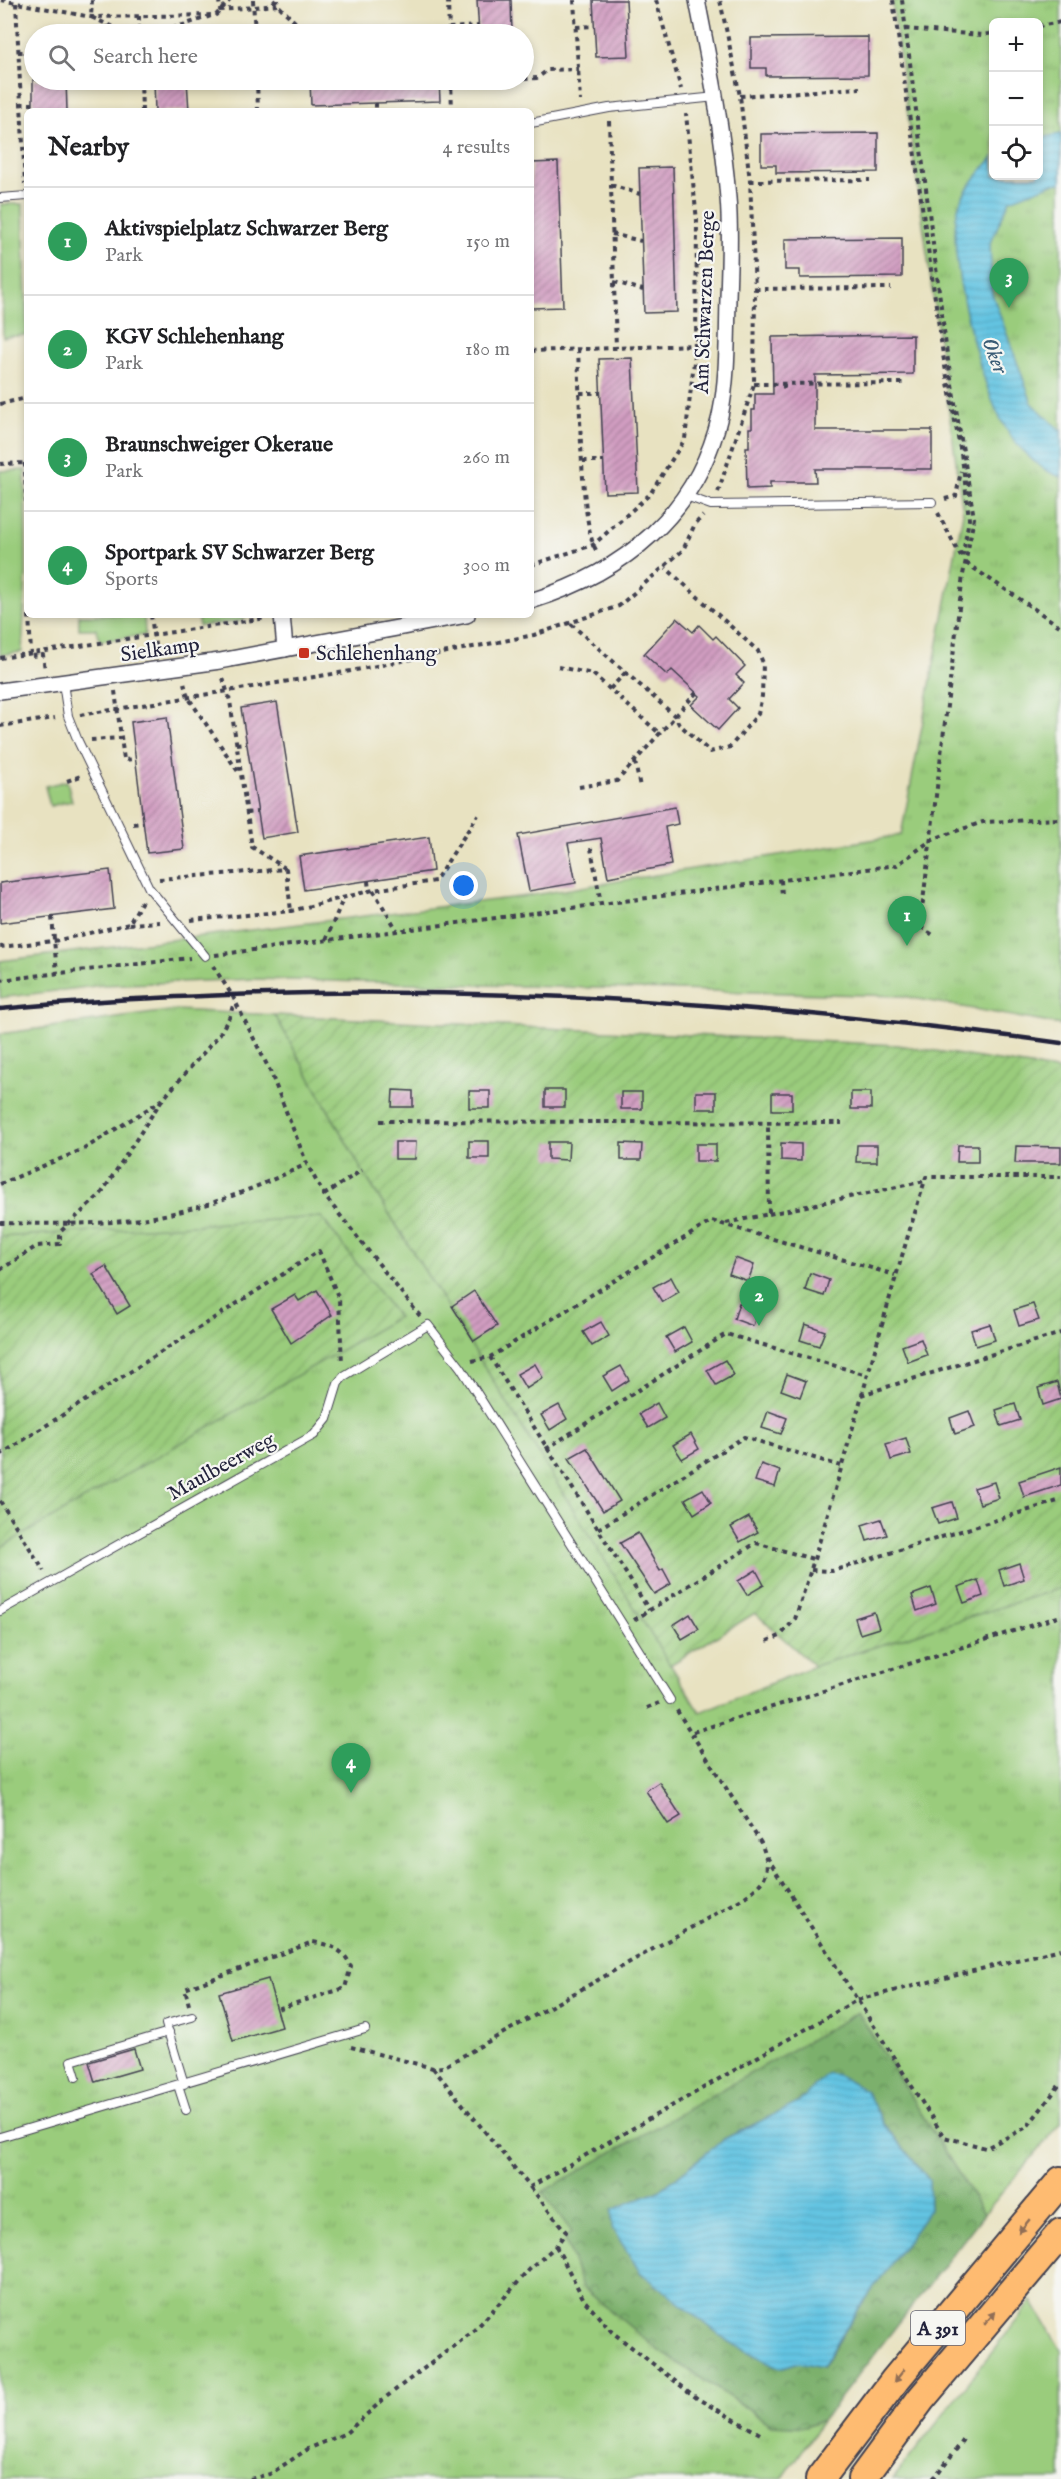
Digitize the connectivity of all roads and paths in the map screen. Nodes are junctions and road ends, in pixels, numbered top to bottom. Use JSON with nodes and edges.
{"nodes":[{"id":1,"x":1,"y":0,"type":"edge"},
{"id":2,"x":92,"y":0,"type":"edge"},
{"id":3,"x":219,"y":0,"type":"edge"},
{"id":4,"x":230,"y":0,"type":"edge"},
{"id":5,"x":253,"y":0,"type":"edge"},
{"id":6,"x":273,"y":0,"type":"edge"},
{"id":7,"x":448,"y":0,"type":"edge"},
{"id":8,"x":574,"y":0,"type":"edge"},
{"id":9,"x":656,"y":0,"type":"edge"},
{"id":10,"x":696,"y":0,"type":"edge"},
{"id":11,"x":893,"y":0,"type":"edge"},
{"id":12,"x":902,"y":0,"type":"edge"},
{"id":13,"x":15,"y":1,"type":"edge"},
{"id":14,"x":278,"y":3,"type":"edge"},
{"id":15,"x":253,"y":7,"type":"junction"},
{"id":16,"x":220,"y":10,"type":"junction"},
{"id":17,"x":216,"y":15,"type":"junction"},
{"id":18,"x":139,"y":16,"type":"junction"},
{"id":19,"x":91,"y":18,"type":"junction"},
{"id":20,"x":1061,"y":22,"type":"edge"},
{"id":21,"x":106,"y":24,"type":"edge"},
{"id":22,"x":139,"y":24,"type":"edge"},
{"id":23,"x":187,"y":24,"type":"edge"},
{"id":24,"x":254,"y":24,"type":"edge"},
{"id":25,"x":297,"y":24,"type":"edge"},
{"id":26,"x":449,"y":24,"type":"edge"},
{"id":27,"x":1043,"y":25,"type":"edge"},
{"id":28,"x":594,"y":26,"type":"dead end"},
{"id":29,"x":576,"y":27,"type":"junction"},
{"id":30,"x":905,"y":29,"type":"junction"},
{"id":31,"x":989,"y":34,"type":"edge"},
{"id":32,"x":18,"y":52,"type":"junction"},
{"id":33,"x":24,"y":52,"type":"edge"},
{"id":34,"x":579,"y":69,"type":"junction"},
{"id":35,"x":534,"y":78,"type":"edge"},
{"id":36,"x":860,"y":88,"type":"dead end"},
{"id":37,"x":141,"y":90,"type":"edge"},
{"id":38,"x":257,"y":90,"type":"edge"},
{"id":39,"x":451,"y":90,"type":"edge"},
{"id":40,"x":740,"y":96,"type":"dead end"},
{"id":41,"x":716,"y":97,"type":"junction"},
{"id":42,"x":684,"y":100,"type":"junction"},
{"id":43,"x":376,"y":103,"type":"dead end"},
{"id":44,"x":33,"y":104,"type":"dead end"},
{"id":45,"x":21,"y":105,"type":"junction"},
{"id":46,"x":142,"y":108,"type":"edge"},
{"id":47,"x":258,"y":108,"type":"edge"},
{"id":48,"x":376,"y":108,"type":"edge"},
{"id":49,"x":452,"y":108,"type":"edge"},
{"id":50,"x":609,"y":108,"type":"junction"},
{"id":51,"x":581,"y":114,"type":"junction"},
{"id":52,"x":534,"y":122,"type":"edge"},
{"id":53,"x":24,"y":140,"type":"edge"},
{"id":54,"x":870,"y":180,"type":"dead end"},
{"id":55,"x":750,"y":181,"type":"dead end"},
{"id":56,"x":611,"y":185,"type":"junction"},
{"id":57,"x":640,"y":194,"type":"dead end"},
{"id":58,"x":24,"y":196,"type":"edge"},
{"id":59,"x":0,"y":198,"type":"edge"},
{"id":60,"x":612,"y":234,"type":"junction"},
{"id":61,"x":641,"y":241,"type":"dead end"},
{"id":62,"x":614,"y":282,"type":"junction"},
{"id":63,"x":891,"y":288,"type":"dead end"},
{"id":64,"x":755,"y":289,"type":"dead end"},
{"id":65,"x":643,"y":290,"type":"dead end"},
{"id":66,"x":696,"y":345,"type":"junction"},
{"id":67,"x":616,"y":348,"type":"junction"},
{"id":68,"x":578,"y":349,"type":"junction"},
{"id":69,"x":534,"y":351,"type":"edge"},
{"id":70,"x":906,"y":383,"type":"dead end"},
{"id":71,"x":754,"y":384,"type":"dead end"},
{"id":72,"x":784,"y":384,"type":"junction"},
{"id":73,"x":580,"y":393,"type":"junction"},
{"id":74,"x":600,"y":393,"type":"dead end"},
{"id":75,"x":784,"y":393,"type":"dead end"},
{"id":76,"x":24,"y":399,"type":"edge"},
{"id":77,"x":0,"y":404,"type":"edge"},
{"id":78,"x":965,"y":456,"type":"junction"},
{"id":79,"x":603,"y":460,"type":"dead end"},
{"id":80,"x":583,"y":461,"type":"junction"},
{"id":81,"x":24,"y":463,"type":"edge"},
{"id":82,"x":0,"y":464,"type":"edge"},
{"id":83,"x":963,"y":465,"type":"junction"},
{"id":84,"x":686,"y":496,"type":"junction"},
{"id":85,"x":932,"y":502,"type":"junction"},
{"id":86,"x":706,"y":512,"type":"dead end"},
{"id":87,"x":593,"y":547,"type":"junction"},
{"id":88,"x":964,"y":561,"type":"junction"},
{"id":89,"x":534,"y":564,"type":"edge"},
{"id":90,"x":666,"y":568,"type":"junction"},
{"id":91,"x":534,"y":600,"type":"edge"},
{"id":92,"x":30,"y":618,"type":"edge"},
{"id":93,"x":151,"y":618,"type":"edge"},
{"id":94,"x":250,"y":618,"type":"edge"},
{"id":95,"x":277,"y":618,"type":"edge"},
{"id":96,"x":451,"y":618,"type":"edge"},
{"id":97,"x":570,"y":623,"type":"junction"},
{"id":98,"x":1061,"y":627,"type":"edge"},
{"id":99,"x":153,"y":637,"type":"junction"},
{"id":100,"x":285,"y":649,"type":"junction"},
{"id":101,"x":156,"y":651,"type":"dead end"},
{"id":102,"x":32,"y":655,"type":"junction"},
{"id":103,"x":0,"y":657,"type":"edge"},
{"id":104,"x":180,"y":667,"type":"junction"},
{"id":105,"x":558,"y":667,"type":"dead end"},
{"id":106,"x":626,"y":672,"type":"junction"},
{"id":107,"x":45,"y":674,"type":"dead end"},
{"id":108,"x":223,"y":677,"type":"dead end"},
{"id":109,"x":63,"y":683,"type":"junction"},
{"id":110,"x":610,"y":689,"type":"junction"},
{"id":111,"x":0,"y":691,"type":"edge"},
{"id":112,"x":228,"y":692,"type":"junction"},
{"id":113,"x":697,"y":692,"type":"dead end"},
{"id":114,"x":188,"y":697,"type":"junction"},
{"id":115,"x":116,"y":702,"type":"dead end"},
{"id":116,"x":118,"y":710,"type":"junction"},
{"id":117,"x":69,"y":716,"type":"junction"},
{"id":118,"x":675,"y":716,"type":"junction"},
{"id":119,"x":0,"y":726,"type":"edge"},
{"id":120,"x":660,"y":734,"type":"junction"},
{"id":121,"x":122,"y":738,"type":"junction"},
{"id":122,"x":96,"y":740,"type":"dead end"},
{"id":123,"x":246,"y":743,"type":"dead end"},
{"id":124,"x":236,"y":744,"type":"junction"},
{"id":125,"x":135,"y":759,"type":"dead end"},
{"id":126,"x":635,"y":761,"type":"junction"},
{"id":127,"x":240,"y":775,"type":"junction"},
{"id":128,"x":640,"y":787,"type":"dead end"},
{"id":129,"x":579,"y":788,"type":"dead end"},
{"id":130,"x":257,"y":812,"type":"dead end"},
{"id":131,"x":245,"y":813,"type":"junction"},
{"id":132,"x":478,"y":815,"type":"dead end"},
{"id":133,"x":1061,"y":819,"type":"edge"},
{"id":134,"x":143,"y":823,"type":"dead end"},
{"id":135,"x":128,"y":825,"type":"dead end"},
{"id":136,"x":933,"y":839,"type":"junction"},
{"id":137,"x":591,"y":848,"type":"dead end"},
{"id":138,"x":286,"y":869,"type":"junction"},
{"id":139,"x":781,"y":880,"type":"junction"},
{"id":140,"x":368,"y":881,"type":"dead end"},
{"id":141,"x":149,"y":888,"type":"junction"},
{"id":142,"x":371,"y":891,"type":"junction"},
{"id":143,"x":782,"y":897,"type":"dead end"},
{"id":144,"x":343,"y":898,"type":"junction"},
{"id":145,"x":601,"y":904,"type":"junction"},
{"id":146,"x":291,"y":911,"type":"junction"},
{"id":147,"x":52,"y":917,"type":"dead end"},
{"id":148,"x":174,"y":921,"type":"junction"},
{"id":149,"x":129,"y":924,"type":"junction"},
{"id":150,"x":398,"y":931,"type":"junction"},
{"id":151,"x":933,"y":935,"type":"dead end"},
{"id":152,"x":326,"y":940,"type":"junction"},
{"id":153,"x":54,"y":941,"type":"junction"},
{"id":154,"x":0,"y":947,"type":"edge"},
{"id":155,"x":205,"y":956,"type":"junction"},
{"id":156,"x":57,"y":974,"type":"junction"},
{"id":157,"x":0,"y":980,"type":"edge"},
{"id":158,"x":234,"y":1001,"type":"junction"},
{"id":159,"x":162,"y":1100,"type":"junction"},
{"id":160,"x":380,"y":1121,"type":"dead end"},
{"id":161,"x":768,"y":1123,"type":"junction"},
{"id":162,"x":842,"y":1123,"type":"dead end"},
{"id":163,"x":307,"y":1164,"type":"junction"},
{"id":164,"x":362,"y":1170,"type":"dead end"},
{"id":165,"x":1061,"y":1177,"type":"edge"},
{"id":166,"x":925,"y":1181,"type":"junction"},
{"id":167,"x":0,"y":1184,"type":"edge"},
{"id":168,"x":324,"y":1195,"type":"junction"},
{"id":169,"x":769,"y":1214,"type":"junction"},
{"id":170,"x":0,"y":1223,"type":"edge"},
{"id":171,"x":70,"y":1223,"type":"junction"},
{"id":172,"x":725,"y":1223,"type":"junction"},
{"id":173,"x":0,"y":1270,"type":"edge"},
{"id":174,"x":895,"y":1275,"type":"junction"},
{"id":175,"x":428,"y":1325,"type":"junction"},
{"id":176,"x":1061,"y":1333,"type":"edge"},
{"id":177,"x":490,"y":1357,"type":"junction"},
{"id":178,"x":461,"y":1368,"type":"junction"},
{"id":179,"x":867,"y":1375,"type":"junction"},
{"id":180,"x":344,"y":1376,"type":"junction"},
{"id":181,"x":861,"y":1395,"type":"junction"},
{"id":182,"x":546,"y":1449,"type":"junction"},
{"id":183,"x":0,"y":1455,"type":"edge"},
{"id":184,"x":841,"y":1466,"type":"junction"},
{"id":185,"x":1061,"y":1500,"type":"edge"},
{"id":186,"x":0,"y":1501,"type":"edge"},
{"id":187,"x":598,"y":1529,"type":"junction"},
{"id":188,"x":813,"y":1559,"type":"junction"},
{"id":189,"x":811,"y":1570,"type":"junction"},
{"id":190,"x":52,"y":1584,"type":"junction"},
{"id":191,"x":0,"y":1611,"type":"edge"},
{"id":192,"x":649,"y":1611,"type":"junction"},
{"id":193,"x":1061,"y":1616,"type":"edge"},
{"id":194,"x":624,"y":1627,"type":"junction"},
{"id":195,"x":767,"y":1641,"type":"dead end"},
{"id":196,"x":670,"y":1700,"type":"joint"},
{"id":197,"x":693,"y":1732,"type":"junction"},
{"id":198,"x":766,"y":1856,"type":"junction"},
{"id":199,"x":1061,"y":1949,"type":"edge"},
{"id":200,"x":858,"y":2000,"type":"junction"},
{"id":201,"x":277,"y":2009,"type":"dead end"},
{"id":202,"x":192,"y":2017,"type":"joint"},
{"id":203,"x":365,"y":2029,"type":"dead end"},
{"id":204,"x":169,"y":2032,"type":"junction"},
{"id":205,"x":327,"y":2041,"type":"junction"},
{"id":206,"x":433,"y":2068,"type":"junction"},
{"id":207,"x":76,"y":2077,"type":"dead end"},
{"id":208,"x":1061,"y":2083,"type":"edge"},
{"id":209,"x":181,"y":2085,"type":"junction"},
{"id":210,"x":186,"y":2110,"type":"dead end"},
{"id":211,"x":0,"y":2137,"type":"edge"},
{"id":212,"x":1061,"y":2181,"type":"edge"},
{"id":213,"x":530,"y":2187,"type":"junction"},
{"id":214,"x":1061,"y":2233,"type":"edge"},
{"id":215,"x":556,"y":2246,"type":"junction"},
{"id":216,"x":762,"y":2435,"type":"dead end"},
{"id":217,"x":966,"y":2437,"type":"dead end"},
{"id":218,"x":250,"y":2479,"type":"edge"},
{"id":219,"x":820,"y":2479,"type":"edge"},
{"id":220,"x":862,"y":2479,"type":"edge"},
{"id":221,"x":933,"y":2479,"type":"edge"}],
"edges":[{"from":1,"to":13,"type":"path"},
{"from":2,"to":19,"type":"path"},
{"from":3,"to":16,"type":"path"},
{"from":4,"to":16,"type":"path"},
{"from":5,"to":15,"type":"path"},
{"from":6,"to":14,"type":"path"},
{"from":7,"to":26,"type":"path"},
{"from":8,"to":29,"type":"path"},
{"from":9,"to":42,"type":"path"},
{"from":10,"to":41,"type":"street","name":"Am Schwarzen Berge"},
{"from":11,"to":83,"type":"path"},
{"from":12,"to":30,"type":"path"},
{"from":13,"to":19,"type":"path"},
{"from":13,"to":32,"type":"path"},
{"from":14,"to":15,"type":"path"},
{"from":14,"to":25,"type":"path"},
{"from":15,"to":16,"type":"path"},
{"from":15,"to":24,"type":"path"},
{"from":16,"to":17,"type":"path"},
{"from":17,"to":18,"type":"path"},
{"from":17,"to":23,"type":"path"},
{"from":18,"to":19,"type":"path"},
{"from":18,"to":22,"type":"path"},
{"from":19,"to":21,"type":"path"},
{"from":20,"to":27,"type":"path"},
{"from":28,"to":29,"type":"path"},
{"from":29,"to":34,"type":"path"},
{"from":30,"to":31,"type":"path"},
{"from":30,"to":78,"type":"path"},
{"from":32,"to":33,"type":"path"},
{"from":32,"to":45,"type":"path"},
{"from":34,"to":35,"type":"path"},
{"from":34,"to":51,"type":"path"},
{"from":36,"to":40,"type":"path"},
{"from":37,"to":46,"type":"path"},
{"from":38,"to":47,"type":"path"},
{"from":39,"to":49,"type":"path"},
{"from":41,"to":42,"type":"lane"},
{"from":41,"to":84,"type":"street","name":"Am Schwarzen Berge"},
{"from":42,"to":50,"type":"lane"},
{"from":42,"to":66,"type":"path"},
{"from":43,"to":48,"type":"path"},
{"from":44,"to":45,"type":"path"},
{"from":45,"to":53,"type":"path"},
{"from":50,"to":51,"type":"lane"},
{"from":50,"to":56,"type":"path"},
{"from":51,"to":52,"type":"lane"},
{"from":54,"to":55,"type":"path"},
{"from":56,"to":57,"type":"path"},
{"from":56,"to":60,"type":"path"},
{"from":58,"to":59,"type":"lane"},
{"from":60,"to":61,"type":"path"},
{"from":60,"to":62,"type":"path"},
{"from":62,"to":65,"type":"path"},
{"from":62,"to":67,"type":"path"},
{"from":63,"to":64,"type":"path"},
{"from":66,"to":67,"type":"path"},
{"from":66,"to":87,"type":"path"},
{"from":67,"to":68,"type":"path"},
{"from":68,"to":69,"type":"path"},
{"from":68,"to":73,"type":"path"},
{"from":70,"to":72,"type":"path"},
{"from":71,"to":72,"type":"path"},
{"from":72,"to":75,"type":"path"},
{"from":73,"to":74,"type":"path"},
{"from":73,"to":80,"type":"path"},
{"from":76,"to":77,"type":"path"},
{"from":78,"to":83,"type":"path"},
{"from":78,"to":88,"type":"path"},
{"from":79,"to":80,"type":"path"},
{"from":80,"to":87,"type":"path"},
{"from":81,"to":82,"type":"path"},
{"from":83,"to":85,"type":"path"},
{"from":83,"to":88,"type":"path"},
{"from":84,"to":85,"type":"lane"},
{"from":84,"to":91,"type":"street"},
{"from":85,"to":88,"type":"path"},
{"from":86,"to":90,"type":"path"},
{"from":87,"to":89,"type":"path"},
{"from":88,"to":98,"type":"path"},
{"from":88,"to":136,"type":"path"},
{"from":90,"to":97,"type":"path"},
{"from":90,"to":118,"type":"path"},
{"from":92,"to":102,"type":"path"},
{"from":93,"to":99,"type":"path"},
{"from":94,"to":99,"type":"path"},
{"from":95,"to":100,"type":"street"},
{"from":96,"to":100,"type":"street","name":"Sielkamp"},
{"from":97,"to":106,"type":"path"},
{"from":97,"to":112,"type":"path"},
{"from":99,"to":101,"type":"path"},
{"from":99,"to":102,"type":"path"},
{"from":100,"to":104,"type":"street","name":"Sielkamp"},
{"from":102,"to":103,"type":"path"},
{"from":102,"to":107,"type":"path"},
{"from":104,"to":109,"type":"street","name":"Sielkamp"},
{"from":104,"to":114,"type":"path"},
{"from":105,"to":110,"type":"path"},
{"from":106,"to":110,"type":"path"},
{"from":106,"to":118,"type":"path"},
{"from":108,"to":112,"type":"path"},
{"from":109,"to":111,"type":"street","name":"Sielkamp"},
{"from":109,"to":117,"type":"lane"},
{"from":110,"to":120,"type":"path"},
{"from":112,"to":114,"type":"path"},
{"from":112,"to":124,"type":"path"},
{"from":113,"to":118,"type":"path"},
{"from":114,"to":116,"type":"path"},
{"from":114,"to":127,"type":"path"},
{"from":115,"to":116,"type":"path"},
{"from":116,"to":117,"type":"path"},
{"from":116,"to":121,"type":"path"},
{"from":117,"to":119,"type":"path"},
{"from":117,"to":141,"type":"lane"},
{"from":118,"to":120,"type":"path"},
{"from":120,"to":126,"type":"path"},
{"from":121,"to":122,"type":"path"},
{"from":121,"to":125,"type":"path"},
{"from":123,"to":124,"type":"path"},
{"from":124,"to":127,"type":"path"},
{"from":126,"to":128,"type":"path"},
{"from":126,"to":129,"type":"path"},
{"from":127,"to":131,"type":"path"},
{"from":130,"to":131,"type":"path"},
{"from":131,"to":138,"type":"path"},
{"from":132,"to":142,"type":"path"},
{"from":133,"to":136,"type":"path"},
{"from":134,"to":135,"type":"path"},
{"from":136,"to":139,"type":"path"},
{"from":136,"to":151,"type":"path"},
{"from":137,"to":145,"type":"path"},
{"from":138,"to":141,"type":"path"},
{"from":138,"to":146,"type":"path"},
{"from":139,"to":143,"type":"path"},
{"from":139,"to":145,"type":"path"},
{"from":140,"to":142,"type":"path"},
{"from":141,"to":148,"type":"lane"},
{"from":141,"to":149,"type":"path"},
{"from":142,"to":144,"type":"path"},
{"from":142,"to":150,"type":"path"},
{"from":144,"to":146,"type":"path"},
{"from":144,"to":152,"type":"path"},
{"from":145,"to":150,"type":"path"},
{"from":146,"to":148,"type":"path"},
{"from":147,"to":153,"type":"path"},
{"from":148,"to":149,"type":"path"},
{"from":148,"to":155,"type":"lane"},
{"from":149,"to":153,"type":"path"},
{"from":150,"to":152,"type":"path"},
{"from":152,"to":155,"type":"path"},
{"from":153,"to":154,"type":"path"},
{"from":153,"to":156,"type":"path"},
{"from":155,"to":156,"type":"path"},
{"from":155,"to":158,"type":"path"},
{"from":156,"to":157,"type":"path"},
{"from":158,"to":159,"type":"path"},
{"from":158,"to":163,"type":"path"},
{"from":159,"to":167,"type":"path"},
{"from":159,"to":171,"type":"path"},
{"from":160,"to":161,"type":"path"},
{"from":161,"to":162,"type":"path"},
{"from":161,"to":169,"type":"path"},
{"from":163,"to":168,"type":"path"},
{"from":163,"to":171,"type":"path"},
{"from":164,"to":168,"type":"path"},
{"from":165,"to":166,"type":"path"},
{"from":166,"to":169,"type":"path"},
{"from":166,"to":174,"type":"path"},
{"from":168,"to":175,"type":"path"},
{"from":169,"to":172,"type":"path"},
{"from":170,"to":171,"type":"path"},
{"from":171,"to":173,"type":"path"},
{"from":172,"to":174,"type":"path"},
{"from":172,"to":177,"type":"path"},
{"from":174,"to":179,"type":"path"},
{"from":175,"to":178,"type":"lane"},
{"from":175,"to":180,"type":"lane"},
{"from":176,"to":181,"type":"path"},
{"from":177,"to":178,"type":"path"},
{"from":177,"to":182,"type":"path"},
{"from":178,"to":194,"type":"lane"},
{"from":179,"to":181,"type":"path"},
{"from":179,"to":182,"type":"path"},
{"from":180,"to":183,"type":"path"},
{"from":180,"to":190,"type":"lane","name":"Maulbeerweg"},
{"from":181,"to":184,"type":"path"},
{"from":182,"to":187,"type":"path"},
{"from":184,"to":187,"type":"path"},
{"from":184,"to":188,"type":"path"},
{"from":185,"to":189,"type":"path"},
{"from":186,"to":190,"type":"path"},
{"from":187,"to":192,"type":"path"},
{"from":188,"to":189,"type":"path"},
{"from":188,"to":192,"type":"path"},
{"from":189,"to":195,"type":"path"},
{"from":190,"to":191,"type":"lane","name":"Maulbeerweg"},
{"from":192,"to":194,"type":"path"},
{"from":193,"to":197,"type":"path"},
{"from":194,"to":196,"type":"lane"},
{"from":196,"to":197,"type":"path"},
{"from":197,"to":198,"type":"path"},
{"from":198,"to":200,"type":"path"},
{"from":198,"to":206,"type":"path"},
{"from":199,"to":200,"type":"path"},
{"from":200,"to":208,"type":"path"},
{"from":200,"to":213,"type":"path"},
{"from":201,"to":202,"type":"path"},
{"from":202,"to":204,"type":"lane"},
{"from":203,"to":205,"type":"lane"},
{"from":204,"to":207,"type":"lane"},
{"from":204,"to":209,"type":"lane"},
{"from":205,"to":206,"type":"path"},
{"from":205,"to":209,"type":"lane"},
{"from":206,"to":213,"type":"path"},
{"from":209,"to":210,"type":"lane"},
{"from":209,"to":211,"type":"lane"},
{"from":212,"to":219,"type":"highway","number":"A 391","one_way":true},
{"from":213,"to":215,"type":"path"},
{"from":220,"to":214,"type":"highway","number":"A 391","one_way":true},
{"from":215,"to":216,"type":"path"},
{"from":215,"to":218,"type":"path"},
{"from":217,"to":221,"type":"path"}]}
